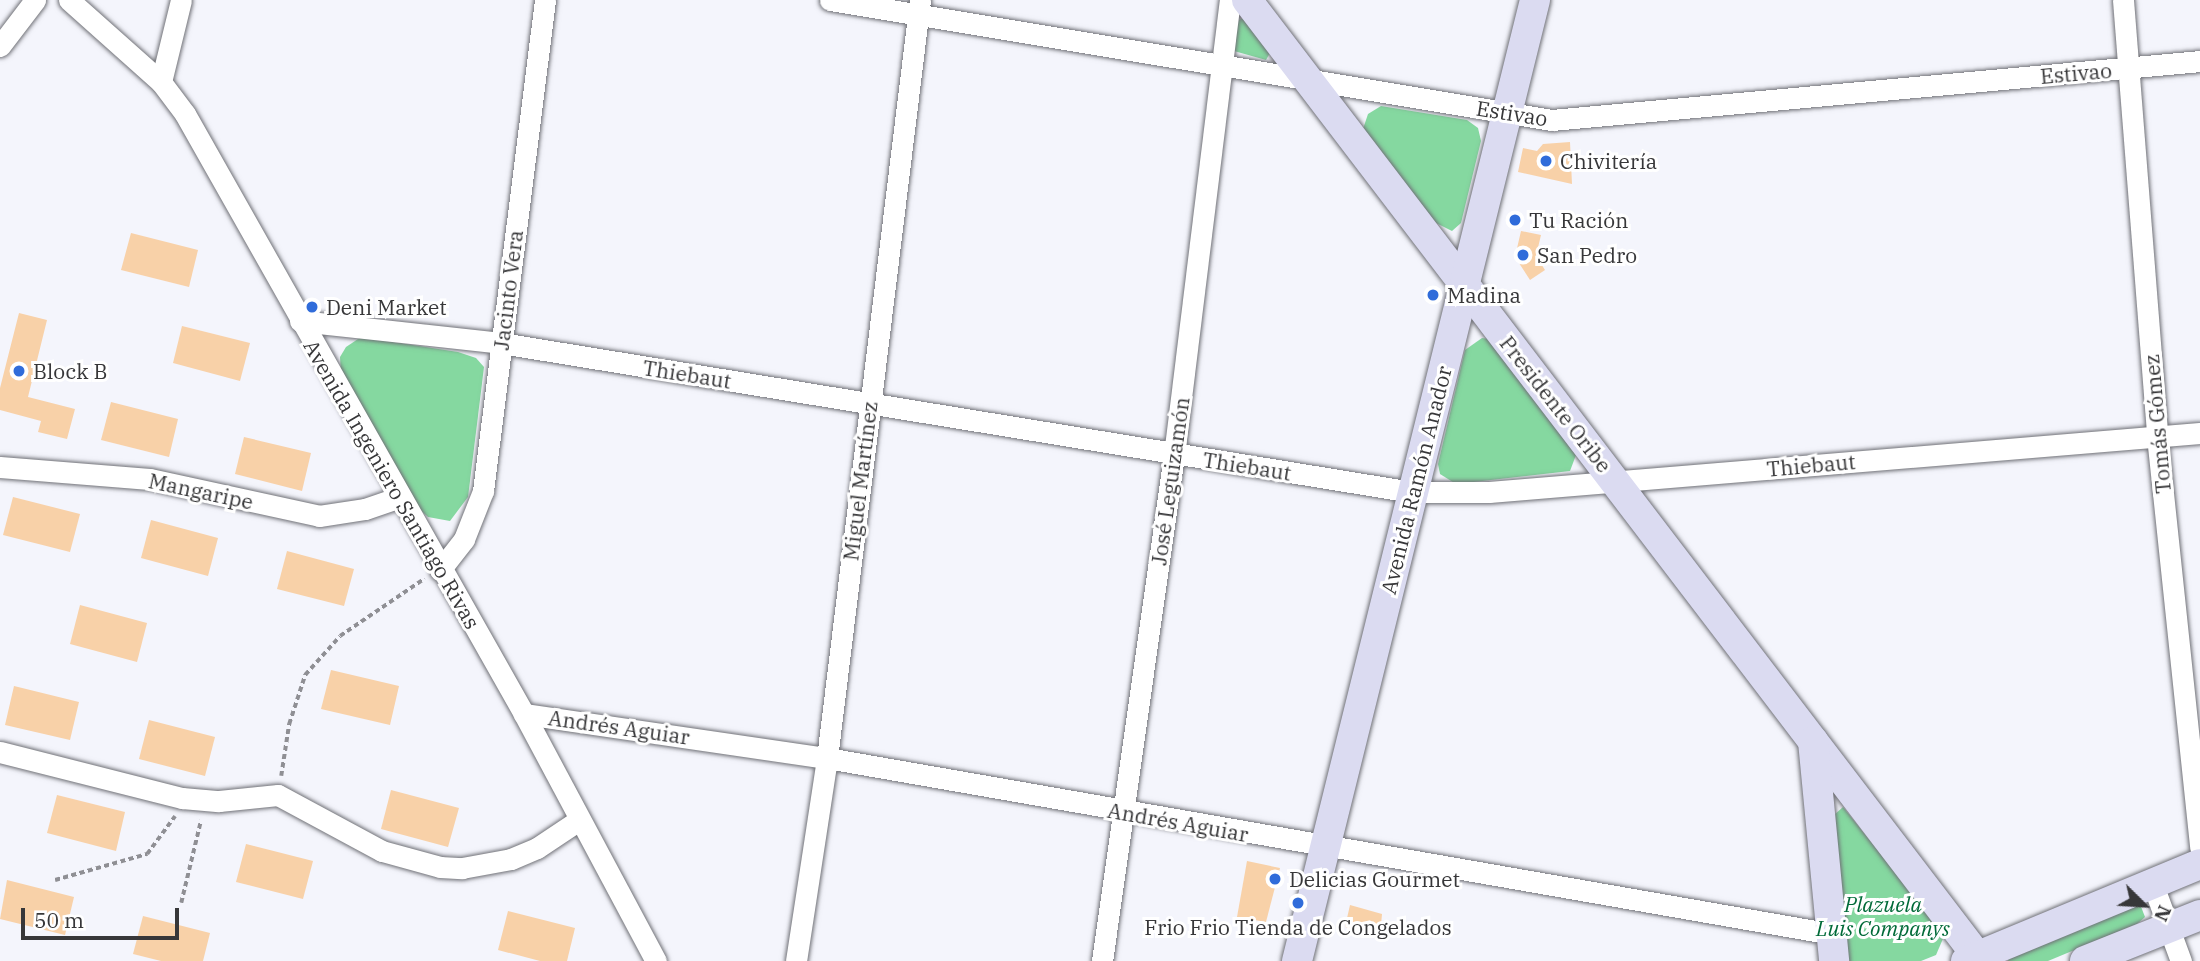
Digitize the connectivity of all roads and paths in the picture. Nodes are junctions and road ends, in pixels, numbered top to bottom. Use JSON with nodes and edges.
{"nodes":[{"id":1,"x":35,"y":0,"type":"edge"},
{"id":2,"x":69,"y":0,"type":"edge"},
{"id":3,"x":181,"y":0,"type":"edge"},
{"id":4,"x":545,"y":0,"type":"edge"},
{"id":5,"x":830,"y":0,"type":"edge"},
{"id":6,"x":1230,"y":0,"type":"edge"},
{"id":7,"x":1247,"y":0,"type":"edge"},
{"id":8,"x":1535,"y":0,"type":"edge"},
{"id":9,"x":2123,"y":0,"type":"edge"},
{"id":10,"x":919,"y":8,"type":"edge"},
{"id":11,"x":0,"y":46,"type":"edge"},
{"id":12,"x":2200,"y":61,"type":"edge"},
{"id":13,"x":1221,"y":67,"type":"junction"},
{"id":14,"x":2129,"y":68,"type":"junction"},
{"id":15,"x":1308,"y":81,"type":"junction"},
{"id":16,"x":161,"y":82,"type":"junction"},
{"id":17,"x":1506,"y":112,"type":"junction"},
{"id":18,"x":1465,"y":286,"type":"junction"},
{"id":19,"x":300,"y":321,"type":"junction"},
{"id":20,"x":501,"y":343,"type":"junction"},
{"id":21,"x":870,"y":404,"type":"junction"},
{"id":22,"x":2200,"y":433,"type":"edge"},
{"id":23,"x":2157,"y":436,"type":"junction"},
{"id":24,"x":1174,"y":455,"type":"junction"},
{"id":25,"x":0,"y":467,"type":"edge"},
{"id":26,"x":1616,"y":481,"type":"junction"},
{"id":27,"x":1412,"y":492,"type":"junction"},
{"id":28,"x":400,"y":497,"type":"junction"},
{"id":29,"x":440,"y":570,"type":"junction"},
{"id":30,"x":524,"y":714,"type":"junction"},
{"id":31,"x":1813,"y":741,"type":"junction"},
{"id":32,"x":0,"y":752,"type":"edge"},
{"id":33,"x":827,"y":758,"type":"junction"},
{"id":34,"x":278,"y":795,"type":"junction"},
{"id":35,"x":182,"y":798,"type":"junction"},
{"id":36,"x":206,"y":801,"type":"junction"},
{"id":37,"x":1123,"y":813,"type":"junction"},
{"id":38,"x":579,"y":820,"type":"junction"},
{"id":39,"x":1324,"y":848,"type":"junction"},
{"id":40,"x":2200,"y":848,"type":"edge"},
{"id":41,"x":2200,"y":864,"type":"edge"},
{"id":42,"x":55,"y":880,"type":"dead end"},
{"id":43,"x":2153,"y":885,"type":"junction"},
{"id":44,"x":181,"y":904,"type":"dead end"},
{"id":45,"x":2200,"y":915,"type":"edge"},
{"id":46,"x":2169,"y":927,"type":"junction"},
{"id":47,"x":1833,"y":947,"type":"edge"},
{"id":48,"x":1975,"y":959,"type":"edge"},
{"id":49,"x":656,"y":961,"type":"edge"},
{"id":50,"x":796,"y":961,"type":"edge"},
{"id":51,"x":1102,"y":961,"type":"edge"},
{"id":52,"x":1297,"y":961,"type":"edge"},
{"id":53,"x":2084,"y":961,"type":"edge"},
{"id":54,"x":2181,"y":961,"type":"edge"}],
"edges":[{"from":1,"to":11,"type":"street"},
{"from":2,"to":16,"type":"street","name":"Avenida Ingeniero Santiago Rivas"},
{"from":3,"to":16,"type":"street"},
{"from":4,"to":20,"type":"street","name":"Jacinto Vera"},
{"from":5,"to":10,"type":"street","name":"Estivao"},
{"from":6,"to":13,"type":"street","name":"José Leguizamón"},
{"from":7,"to":15,"type":"street","name":"Presidente Oribe"},
{"from":8,"to":17,"type":"street","name":"Avenida Ramón Anador"},
{"from":9,"to":14,"type":"street","name":"Tomás Gómez"},
{"from":10,"to":13,"type":"street","name":"Estivao"},
{"from":10,"to":21,"type":"street","name":"Miguel Martínez"},
{"from":12,"to":14,"type":"street","name":"Estivao"},
{"from":13,"to":15,"type":"street","name":"Estivao"},
{"from":13,"to":24,"type":"street","name":"José Leguizamón"},
{"from":14,"to":17,"type":"street","name":"Estivao"},
{"from":14,"to":23,"type":"street","name":"Tomás Gómez"},
{"from":15,"to":17,"type":"street","name":"Estivao"},
{"from":15,"to":18,"type":"street","name":"Presidente Oribe"},
{"from":16,"to":19,"type":"street","name":"Avenida Ingeniero Santiago Rivas"},
{"from":17,"to":18,"type":"street","name":"Avenida Ramón Anador"},
{"from":18,"to":26,"type":"street","name":"Presidente Oribe"},
{"from":18,"to":27,"type":"street","name":"Avenida Ramón Anador"},
{"from":19,"to":20,"type":"street","name":"Thiebaut"},
{"from":19,"to":28,"type":"street","name":"Avenida Ingeniero Santiago Rivas"},
{"from":20,"to":21,"type":"street","name":"Thiebaut"},
{"from":20,"to":29,"type":"street","name":"Jacinto Vera"},
{"from":21,"to":24,"type":"street","name":"Thiebaut"},
{"from":21,"to":33,"type":"street","name":"Miguel Martínez"},
{"from":22,"to":23,"type":"street","name":"Thiebaut"},
{"from":23,"to":26,"type":"street","name":"Thiebaut"},
{"from":23,"to":40,"type":"street","name":"Tomás Gómez"},
{"from":24,"to":27,"type":"street","name":"Thiebaut"},
{"from":24,"to":37,"type":"street","name":"José Leguizamón"},
{"from":25,"to":28,"type":"street","name":"Mangaripe"},
{"from":26,"to":27,"type":"street","name":"Thiebaut"},
{"from":26,"to":31,"type":"street","name":"Presidente Oribe"},
{"from":27,"to":39,"type":"street","name":"Avenida Ramón Anador"},
{"from":28,"to":29,"type":"street","name":"Avenida Ingeniero Santiago Rivas"},
{"from":29,"to":30,"type":"street","name":"Avenida Ingeniero Santiago Rivas"},
{"from":29,"to":34,"type":"path"},
{"from":30,"to":33,"type":"street","name":"Andrés Aguiar"},
{"from":30,"to":38,"type":"street","name":"Avenida Ingeniero Santiago Rivas"},
{"from":31,"to":47,"type":"street"},
{"from":31,"to":48,"type":"street","name":"Presidente Oribe"},
{"from":32,"to":35,"type":"street"},
{"from":33,"to":37,"type":"street","name":"Andrés Aguiar"},
{"from":33,"to":50,"type":"street","name":"Miguel Martínez"},
{"from":34,"to":36,"type":"street"},
{"from":34,"to":38,"type":"street"},
{"from":35,"to":36,"type":"street"},
{"from":35,"to":42,"type":"path"},
{"from":36,"to":44,"type":"path"},
{"from":37,"to":39,"type":"street","name":"Andrés Aguiar"},
{"from":37,"to":51,"type":"street","name":"José Leguizamón"},
{"from":38,"to":49,"type":"street","name":"Avenida Ingeniero Santiago Rivas"},
{"from":39,"to":47,"type":"street","name":"Andrés Aguiar"},
{"from":39,"to":52,"type":"street","name":"Avenida Ramón Anador"},
{"from":41,"to":43,"type":"street"},
{"from":43,"to":46,"type":"street"},
{"from":43,"to":48,"type":"street"},
{"from":45,"to":46,"type":"street"},
{"from":46,"to":53,"type":"street"},
{"from":46,"to":54,"type":"street"}]}
